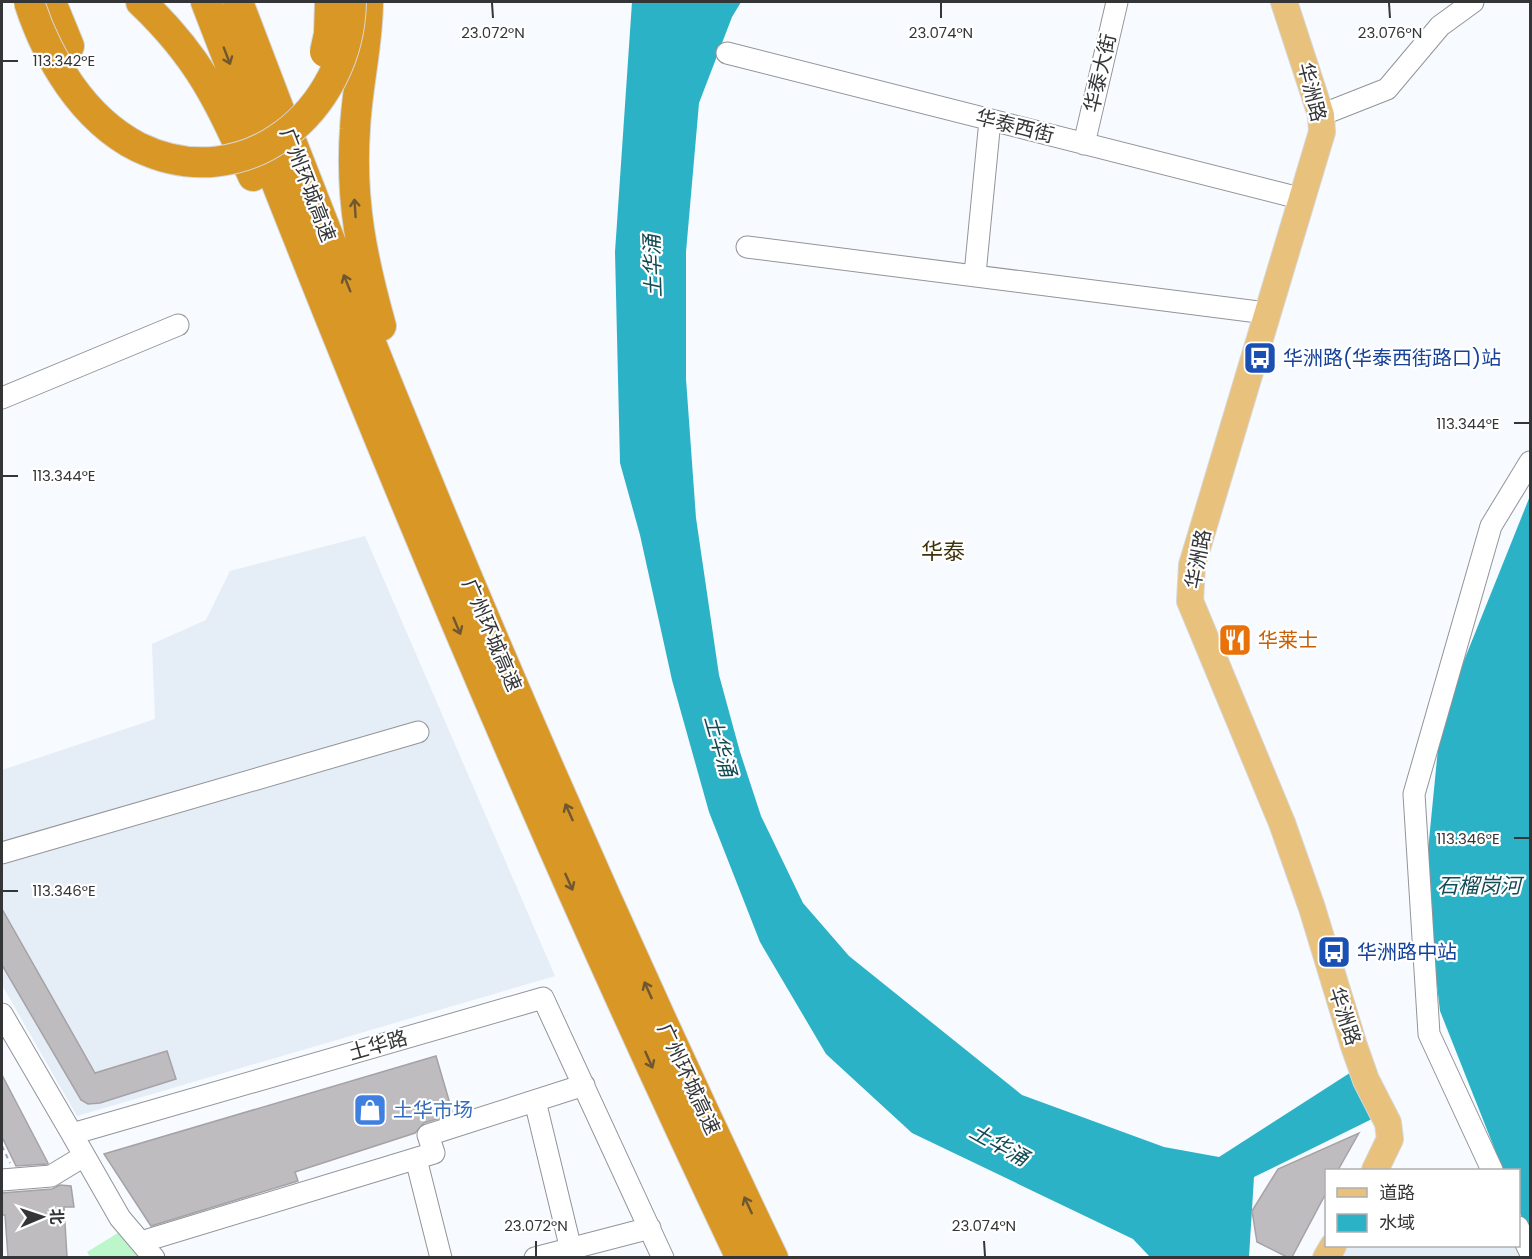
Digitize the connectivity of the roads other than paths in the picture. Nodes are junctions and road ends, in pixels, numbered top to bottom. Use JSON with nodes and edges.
{"nodes":[{"id":1,"x":29,"y":2,"type":"edge"},
{"id":2,"x":51,"y":2,"type":"edge"},
{"id":3,"x":141,"y":2,"type":"edge"},
{"id":4,"x":206,"y":2,"type":"edge"},
{"id":5,"x":238,"y":2,"type":"edge"},
{"id":6,"x":330,"y":2,"type":"edge"},
{"id":7,"x":351,"y":2,"type":"edge"},
{"id":8,"x":368,"y":2,"type":"edge"},
{"id":9,"x":1117,"y":2,"type":"edge"},
{"id":10,"x":1284,"y":2,"type":"edge"},
{"id":11,"x":1473,"y":2,"type":"edge"},
{"id":12,"x":727,"y":53,"type":"dead end"},
{"id":13,"x":1322,"y":115,"type":"junction"},
{"id":14,"x":990,"y":120,"type":"junction"},
{"id":15,"x":1084,"y":144,"type":"junction"},
{"id":16,"x":1303,"y":199,"type":"junction"},
{"id":17,"x":747,"y":247,"type":"dead end"},
{"id":18,"x":975,"y":274,"type":"junction"},
{"id":19,"x":1266,"y":313,"type":"junction"},
{"id":20,"x":178,"y":325,"type":"dead end"},
{"id":21,"x":2,"y":398,"type":"edge"},
{"id":22,"x":1530,"y":462,"type":"edge"},
{"id":23,"x":462,"y":565,"type":"junction"},
{"id":24,"x":439,"y":586,"type":"junction"},
{"id":25,"x":418,"y":732,"type":"dead end"},
{"id":26,"x":2,"y":852,"type":"edge"},
{"id":27,"x":2,"y":1014,"type":"edge"},
{"id":28,"x":584,"y":1085,"type":"junction"},
{"id":29,"x":536,"y":1101,"type":"junction"},
{"id":30,"x":72,"y":1134,"type":"junction"},
{"id":31,"x":84,"y":1156,"type":"junction"},
{"id":32,"x":416,"y":1159,"type":"junction"},
{"id":33,"x":1376,"y":1169,"type":"edge"},
{"id":34,"x":1492,"y":1169,"type":"edge"},
{"id":35,"x":2,"y":1180,"type":"edge"},
{"id":36,"x":650,"y":1228,"type":"junction"},
{"id":37,"x":1520,"y":1231,"type":"edge"},
{"id":38,"x":147,"y":1250,"type":"edge"},
{"id":39,"x":1530,"y":1252,"type":"edge"},
{"id":40,"x":572,"y":1253,"type":"edge"},
{"id":41,"x":441,"y":1257,"type":"edge"},
{"id":42,"x":535,"y":1257,"type":"edge"},
{"id":43,"x":663,"y":1257,"type":"edge"},
{"id":44,"x":741,"y":1257,"type":"edge"},
{"id":45,"x":773,"y":1257,"type":"edge"}],
"edges":[{"from":1,"to":7,"type":"highway","bridge":true},
{"from":2,"to":6,"type":"highway","bridge":true},
{"from":3,"to":24,"type":"highway"},
{"from":4,"to":24,"type":"highway","name":"广州环城高速","one_way":true},
{"from":23,"to":5,"type":"highway","name":"广州环城高速","one_way":true},
{"from":23,"to":8,"type":"highway","one_way":true},
{"from":9,"to":15,"type":"street","name":"华泰大街"},
{"from":10,"to":13,"type":"main road","name":"华洲路"},
{"from":11,"to":13,"type":"street"},
{"from":12,"to":14,"type":"street","name":"华泰西街"},
{"from":13,"to":16,"type":"main road","name":"华洲路"},
{"from":14,"to":15,"type":"street","name":"华泰西街"},
{"from":14,"to":18,"type":"street"},
{"from":15,"to":16,"type":"street","name":"华泰西街"},
{"from":16,"to":19,"type":"main road","name":"华洲路"},
{"from":17,"to":18,"type":"street"},
{"from":18,"to":19,"type":"street"},
{"from":19,"to":33,"type":"main road","name":"华洲路"},
{"from":20,"to":21,"type":"street"},
{"from":22,"to":34,"type":"street"},
{"from":45,"to":23,"type":"highway","name":"广州环城高速","one_way":true},
{"from":24,"to":44,"type":"highway","name":"广州环城高速","one_way":true},
{"from":25,"to":26,"type":"street"},
{"from":27,"to":30,"type":"street"},
{"from":28,"to":29,"type":"street"},
{"from":28,"to":30,"type":"street","name":"土华路"},
{"from":28,"to":36,"type":"street","name":"土华路"},
{"from":29,"to":32,"type":"street"},
{"from":29,"to":40,"type":"street"},
{"from":30,"to":31,"type":"street"},
{"from":31,"to":35,"type":"street"},
{"from":31,"to":38,"type":"street"},
{"from":32,"to":38,"type":"street"},
{"from":32,"to":41,"type":"street"},
{"from":36,"to":40,"type":"street"},
{"from":36,"to":43,"type":"street","name":"土华路"},
{"from":37,"to":39,"type":"street"},
{"from":40,"to":42,"type":"street"}]}
